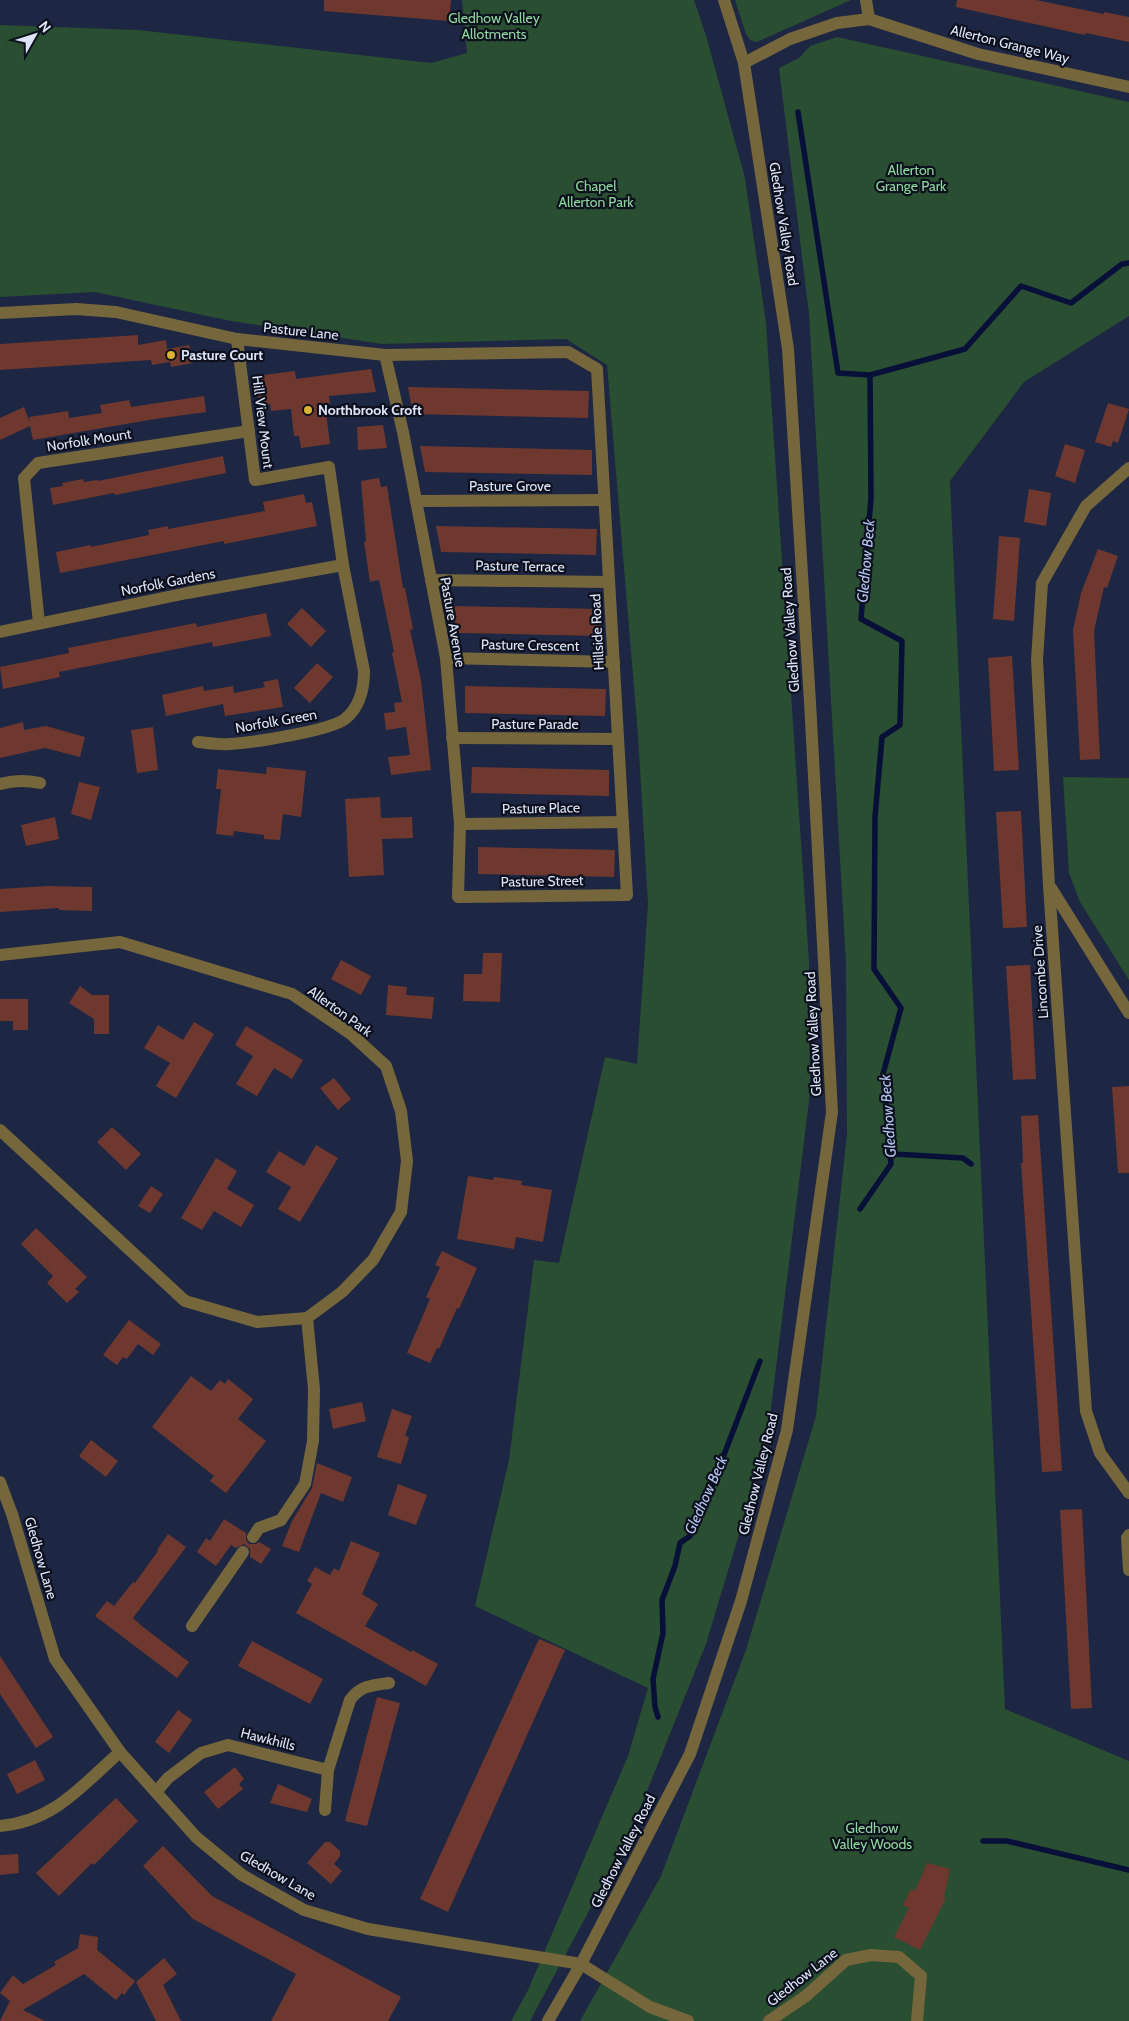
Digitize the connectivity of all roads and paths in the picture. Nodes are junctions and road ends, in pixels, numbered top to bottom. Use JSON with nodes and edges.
{"nodes":[{"id":1,"x":724,"y":0,"type":"edge"},
{"id":2,"x":866,"y":0,"type":"edge"},
{"id":3,"x":869,"y":19,"type":"junction"},
{"id":4,"x":744,"y":63,"type":"junction"},
{"id":5,"x":1129,"y":87,"type":"edge"},
{"id":6,"x":0,"y":313,"type":"edge"},
{"id":7,"x":237,"y":339,"type":"junction"},
{"id":8,"x":385,"y":355,"type":"junction"},
{"id":9,"x":597,"y":368,"type":"joint"},
{"id":10,"x":249,"y":430,"type":"junction"},
{"id":11,"x":329,"y":467,"type":"joint"},
{"id":12,"x":1129,"y":468,"type":"edge"},
{"id":13,"x":604,"y":500,"type":"junction"},
{"id":14,"x":416,"y":501,"type":"junction"},
{"id":15,"x":343,"y":565,"type":"junction"},
{"id":16,"x":431,"y":580,"type":"junction"},
{"id":17,"x":609,"y":582,"type":"junction"},
{"id":18,"x":39,"y":623,"type":"junction"},
{"id":19,"x":0,"y":632,"type":"edge"},
{"id":20,"x":446,"y":658,"type":"junction"},
{"id":21,"x":614,"y":662,"type":"junction"},
{"id":22,"x":452,"y":738,"type":"junction"},
{"id":23,"x":618,"y":739,"type":"junction"},
{"id":24,"x":198,"y":742,"type":"dead end"},
{"id":25,"x":40,"y":783,"type":"dead end"},
{"id":26,"x":0,"y":784,"type":"edge"},
{"id":27,"x":623,"y":822,"type":"junction"},
{"id":28,"x":460,"y":824,"type":"junction"},
{"id":29,"x":1049,"y":886,"type":"junction"},
{"id":30,"x":627,"y":895,"type":"joint"},
{"id":31,"x":458,"y":897,"type":"joint"},
{"id":32,"x":0,"y":955,"type":"edge"},
{"id":33,"x":1129,"y":1013,"type":"edge"},
{"id":34,"x":0,"y":1130,"type":"edge"},
{"id":35,"x":307,"y":1318,"type":"junction"},
{"id":36,"x":0,"y":1482,"type":"edge"},
{"id":37,"x":1129,"y":1493,"type":"edge"},
{"id":38,"x":1129,"y":1535,"type":"edge"},
{"id":39,"x":253,"y":1537,"type":"dead end"},
{"id":40,"x":243,"y":1552,"type":"dead end"},
{"id":41,"x":1129,"y":1570,"type":"edge"},
{"id":42,"x":192,"y":1626,"type":"dead end"},
{"id":43,"x":388,"y":1683,"type":"dead end"},
{"id":44,"x":120,"y":1752,"type":"junction"},
{"id":45,"x":328,"y":1770,"type":"junction"},
{"id":46,"x":156,"y":1792,"type":"junction"},
{"id":47,"x":325,"y":1810,"type":"dead end"},
{"id":48,"x":0,"y":1826,"type":"edge"},
{"id":49,"x":581,"y":1964,"type":"junction"},
{"id":50,"x":548,"y":2021,"type":"edge"},
{"id":51,"x":688,"y":2021,"type":"edge"},
{"id":52,"x":769,"y":2021,"type":"edge"},
{"id":53,"x":917,"y":2021,"type":"edge"}],
"edges":[{"from":1,"to":4,"type":"street","name":"Gledhow Valley Road"},
{"from":2,"to":3,"type":"street"},
{"from":3,"to":4,"type":"street","name":"Allerton Grange Way"},
{"from":3,"to":5,"type":"street","name":"Allerton Grange Way"},
{"from":4,"to":49,"type":"street","name":"Gledhow Valley Road"},
{"from":6,"to":7,"type":"street","name":"Pasture Lane"},
{"from":7,"to":8,"type":"street","name":"Pasture Lane"},
{"from":7,"to":10,"type":"street","name":"Hill View Mount"},
{"from":8,"to":9,"type":"street","name":"Pasture Lane"},
{"from":8,"to":14,"type":"street","name":"Pasture Avenue"},
{"from":9,"to":13,"type":"street","name":"Hillside Road"},
{"from":10,"to":11,"type":"street","name":"Hill View Mount"},
{"from":10,"to":18,"type":"street","name":"Norfolk Mount"},
{"from":11,"to":15,"type":"street","name":"Norfolk Green"},
{"from":12,"to":29,"type":"street","name":"Lincombe Drive"},
{"from":13,"to":14,"type":"street","name":"Pasture Grove"},
{"from":13,"to":17,"type":"street","name":"Hillside Road"},
{"from":14,"to":16,"type":"street","name":"Pasture Avenue"},
{"from":15,"to":18,"type":"street","name":"Norfolk Gardens"},
{"from":15,"to":24,"type":"street","name":"Norfolk Green"},
{"from":16,"to":17,"type":"street","name":"Pasture Terrace"},
{"from":16,"to":20,"type":"street","name":"Pasture Avenue"},
{"from":17,"to":21,"type":"street","name":"Hillside Road"},
{"from":18,"to":19,"type":"street","name":"Norfolk Gardens"},
{"from":20,"to":21,"type":"street","name":"Pasture Crescent"},
{"from":20,"to":22,"type":"street","name":"Pasture Avenue"},
{"from":21,"to":23,"type":"street","name":"Hillside Road"},
{"from":22,"to":23,"type":"street","name":"Pasture Parade"},
{"from":22,"to":28,"type":"street","name":"Pasture Avenue"},
{"from":23,"to":27,"type":"street","name":"Hillside Road"},
{"from":25,"to":26,"type":"street"},
{"from":27,"to":28,"type":"street","name":"Pasture Place"},
{"from":27,"to":30,"type":"street","name":"Hillside Road"},
{"from":28,"to":31,"type":"street","name":"Pasture Avenue"},
{"from":29,"to":33,"type":"street"},
{"from":29,"to":37,"type":"street","name":"Lincombe Drive"},
{"from":30,"to":31,"type":"street","name":"Pasture Street"},
{"from":32,"to":35,"type":"street","name":"Allerton Park"},
{"from":34,"to":35,"type":"street"},
{"from":35,"to":39,"type":"street"},
{"from":36,"to":44,"type":"street","name":"Gledhow Lane"},
{"from":38,"to":41,"type":"street"},
{"from":40,"to":42,"type":"street"},
{"from":43,"to":45,"type":"street"},
{"from":44,"to":46,"type":"street","name":"Gledhow Lane"},
{"from":44,"to":48,"type":"street"},
{"from":45,"to":46,"type":"street","name":"Hawkhills"},
{"from":45,"to":47,"type":"street"},
{"from":46,"to":49,"type":"street","name":"Gledhow Lane"},
{"from":49,"to":50,"type":"street","name":"Gledhow Valley Road"},
{"from":49,"to":51,"type":"street","name":"Gledhow Lane"},
{"from":52,"to":53,"type":"street","name":"Gledhow Lane"}]}
